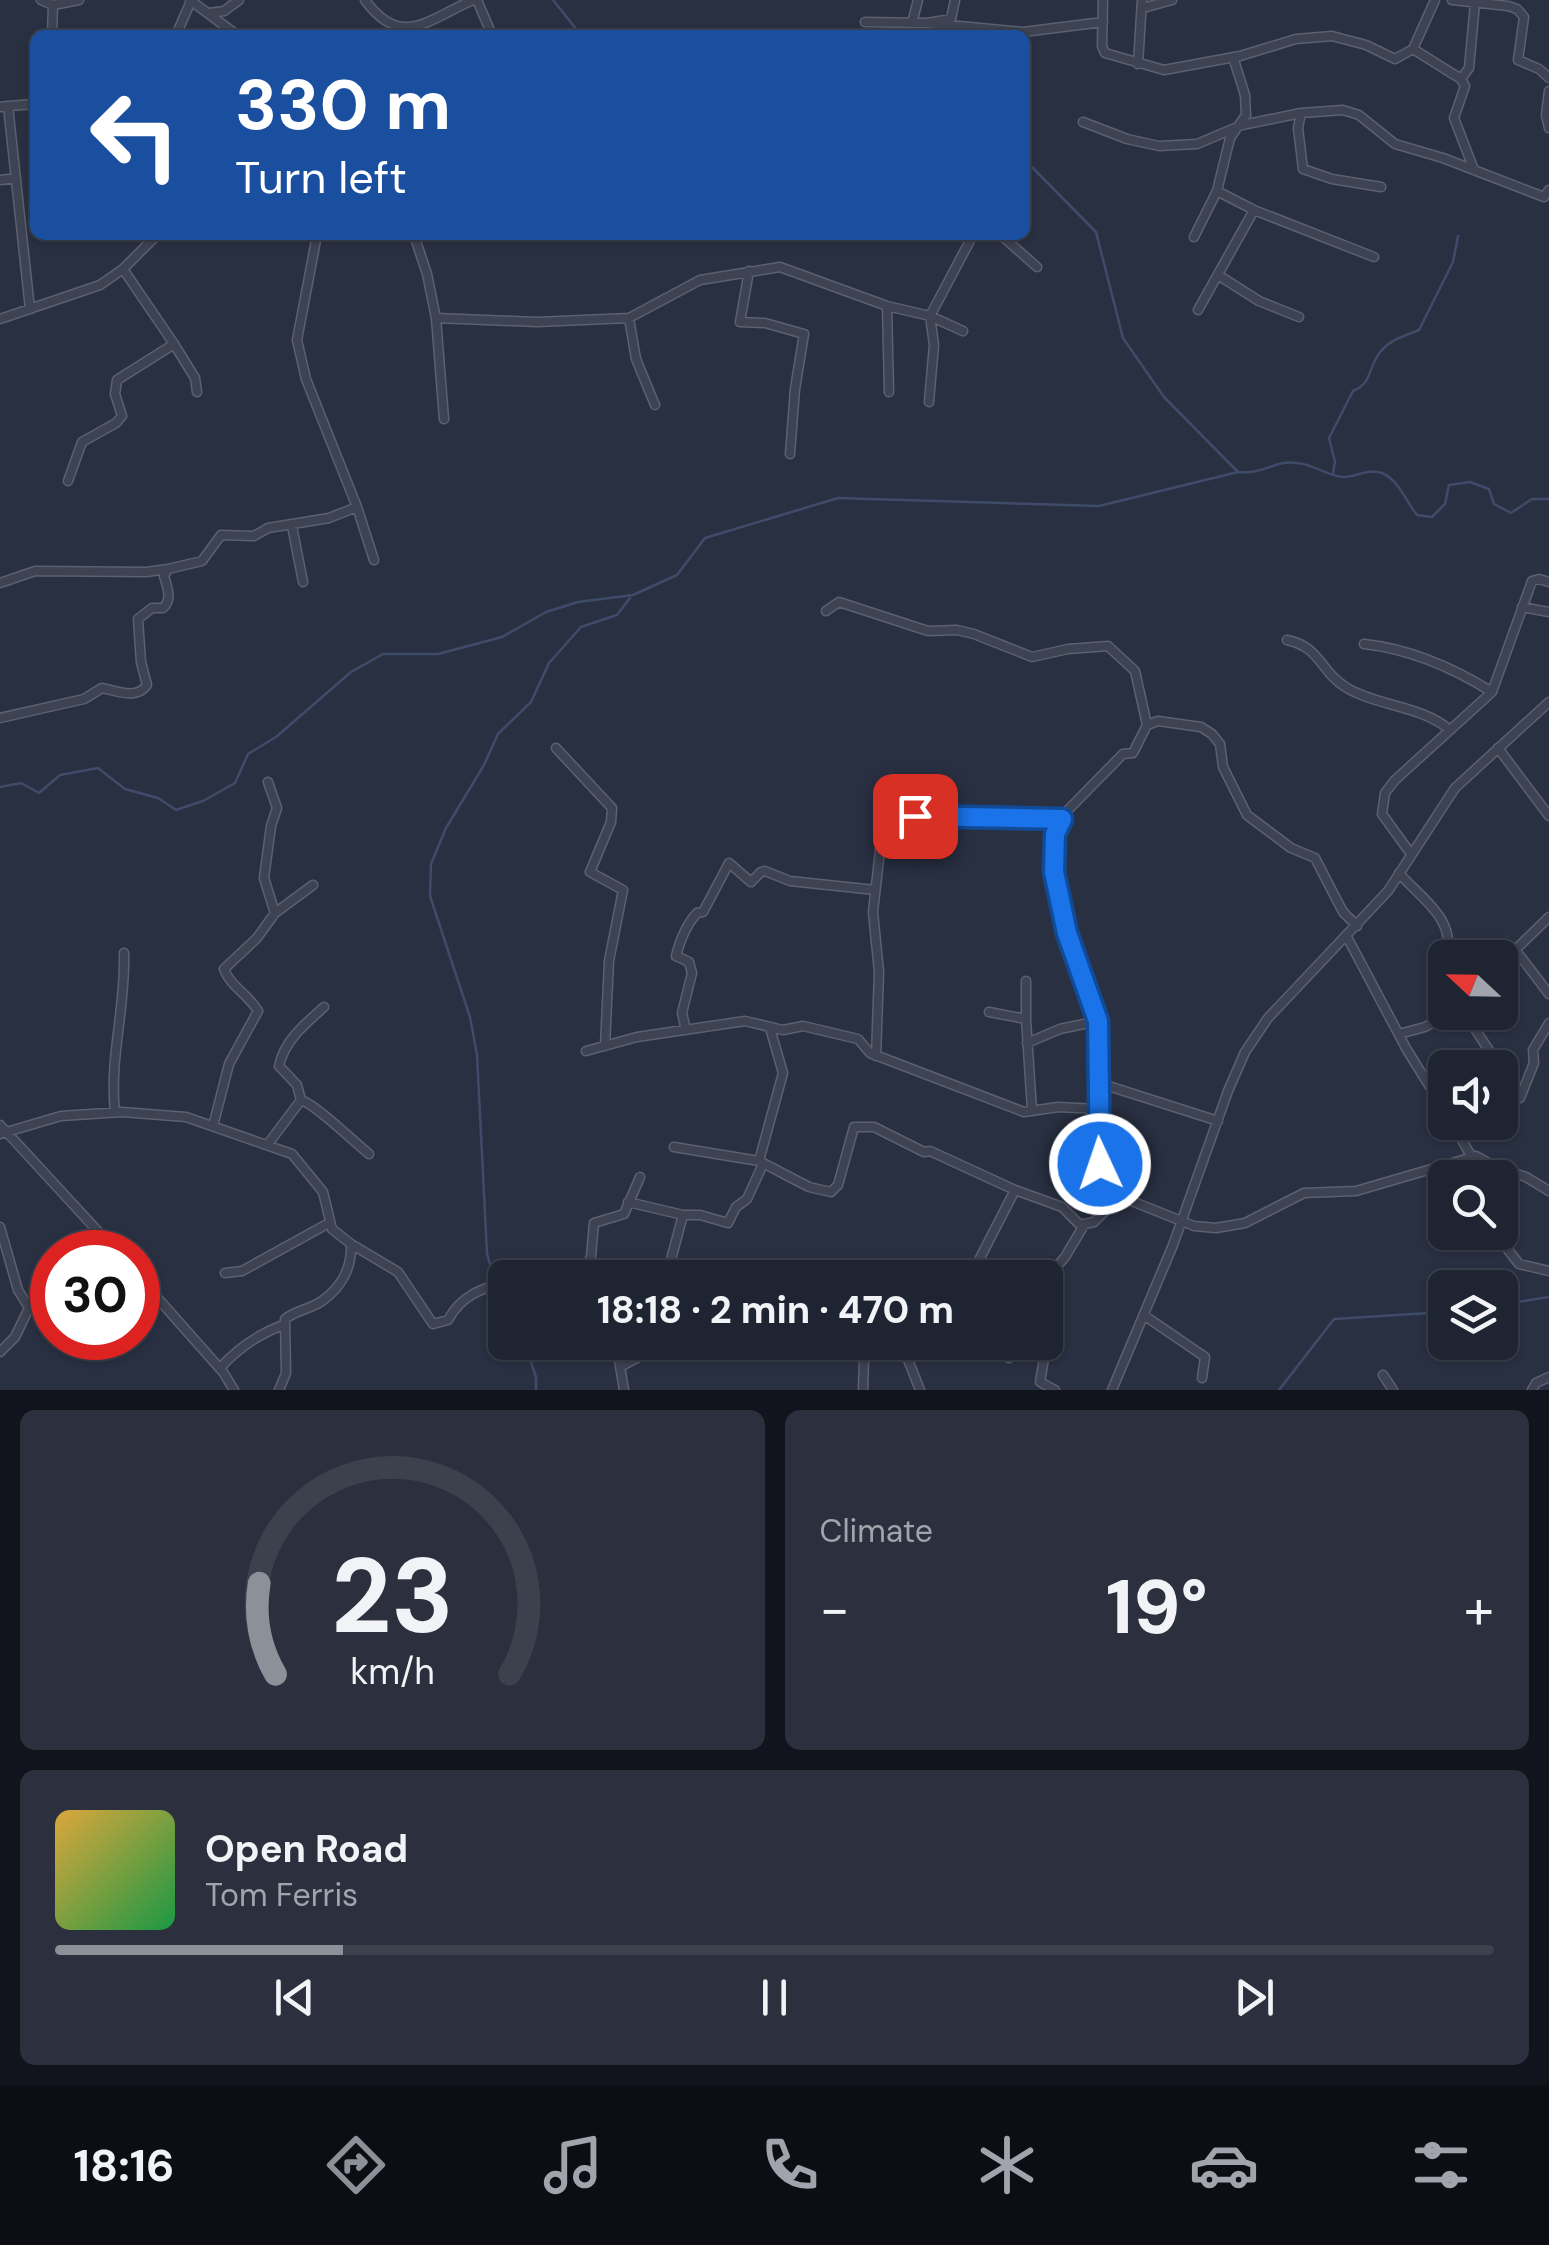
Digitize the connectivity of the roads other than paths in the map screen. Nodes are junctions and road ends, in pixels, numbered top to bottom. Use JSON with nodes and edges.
{"nodes":[{"id":1,"x":41,"y":0,"type":"edge"},
{"id":2,"x":78,"y":0,"type":"edge"},
{"id":3,"x":190,"y":0,"type":"edge"},
{"id":4,"x":240,"y":0,"type":"edge"},
{"id":5,"x":366,"y":0,"type":"edge"},
{"id":6,"x":475,"y":0,"type":"edge"},
{"id":7,"x":918,"y":0,"type":"edge"},
{"id":8,"x":955,"y":0,"type":"edge"},
{"id":9,"x":1103,"y":0,"type":"edge"},
{"id":10,"x":1172,"y":0,"type":"edge"},
{"id":11,"x":1435,"y":0,"type":"edge"},
{"id":12,"x":1452,"y":0,"type":"edge"},
{"id":13,"x":461,"y":2,"type":"edge"},
{"id":14,"x":1475,"y":3,"type":"junction"},
{"id":15,"x":53,"y":4,"type":"junction"},
{"id":16,"x":1142,"y":4,"type":"edge"},
{"id":17,"x":209,"y":14,"type":"junction"},
{"id":18,"x":864,"y":22,"type":"dead end"},
{"id":19,"x":912,"y":22,"type":"junction"},
{"id":20,"x":1103,"y":22,"type":"junction"},
{"id":21,"x":927,"y":23,"type":"junction"},
{"id":22,"x":52,"y":30,"type":"edge"},
{"id":23,"x":178,"y":30,"type":"edge"},
{"id":24,"x":231,"y":30,"type":"edge"},
{"id":25,"x":412,"y":30,"type":"edge"},
{"id":26,"x":490,"y":30,"type":"edge"},
{"id":27,"x":1002,"y":30,"type":"edge"},
{"id":28,"x":1030,"y":31,"type":"edge"},
{"id":29,"x":1413,"y":49,"type":"junction"},
{"id":30,"x":1233,"y":57,"type":"junction"},
{"id":31,"x":1138,"y":64,"type":"junction"},
{"id":32,"x":1462,"y":78,"type":"junction"},
{"id":33,"x":1549,"y":78,"type":"edge"},
{"id":34,"x":1549,"y":92,"type":"edge"},
{"id":35,"x":30,"y":104,"type":"edge"},
{"id":36,"x":4,"y":106,"type":"edge"},
{"id":37,"x":1301,"y":112,"type":"junction"},
{"id":38,"x":1082,"y":122,"type":"dead end"},
{"id":39,"x":1242,"y":125,"type":"junction"},
{"id":40,"x":1549,"y":128,"type":"edge"},
{"id":41,"x":1474,"y":170,"type":"junction"},
{"id":42,"x":16,"y":178,"type":"junction"},
{"id":43,"x":0,"y":180,"type":"edge"},
{"id":44,"x":1381,"y":187,"type":"dead end"},
{"id":45,"x":1549,"y":190,"type":"edge"},
{"id":46,"x":1217,"y":191,"type":"junction"},
{"id":47,"x":1254,"y":210,"type":"junction"},
{"id":48,"x":1194,"y":237,"type":"dead end"},
{"id":49,"x":153,"y":240,"type":"edge"},
{"id":50,"x":316,"y":240,"type":"edge"},
{"id":51,"x":416,"y":240,"type":"edge"},
{"id":52,"x":970,"y":240,"type":"edge"},
{"id":53,"x":1006,"y":240,"type":"edge"},
{"id":54,"x":1374,"y":257,"type":"dead end"},
{"id":55,"x":1037,"y":267,"type":"dead end"},
{"id":56,"x":123,"y":270,"type":"junction"},
{"id":57,"x":749,"y":271,"type":"junction"},
{"id":58,"x":1218,"y":275,"type":"junction"},
{"id":59,"x":888,"y":306,"type":"junction"},
{"id":60,"x":30,"y":309,"type":"junction"},
{"id":61,"x":1198,"y":310,"type":"dead end"},
{"id":62,"x":930,"y":316,"type":"junction"},
{"id":63,"x":0,"y":318,"type":"edge"},
{"id":64,"x":436,"y":318,"type":"junction"},
{"id":65,"x":629,"y":318,"type":"junction"},
{"id":66,"x":1299,"y":318,"type":"dead end"},
{"id":67,"x":963,"y":331,"type":"dead end"},
{"id":68,"x":174,"y":344,"type":"junction"},
{"id":69,"x":197,"y":392,"type":"dead end"},
{"id":70,"x":888,"y":392,"type":"dead end"},
{"id":71,"x":929,"y":402,"type":"dead end"},
{"id":72,"x":655,"y":405,"type":"dead end"},
{"id":73,"x":444,"y":419,"type":"dead end"},
{"id":74,"x":790,"y":454,"type":"dead end"},
{"id":75,"x":68,"y":480,"type":"dead end"},
{"id":76,"x":357,"y":506,"type":"junction"},
{"id":77,"x":292,"y":526,"type":"junction"},
{"id":78,"x":374,"y":560,"type":"dead end"},
{"id":79,"x":168,"y":569,"type":"junction"},
{"id":80,"x":303,"y":582,"type":"dead end"},
{"id":81,"x":1549,"y":582,"type":"edge"},
{"id":82,"x":0,"y":584,"type":"edge"},
{"id":83,"x":1522,"y":607,"type":"junction"},
{"id":84,"x":826,"y":611,"type":"dead end"},
{"id":85,"x":1549,"y":612,"type":"edge"},
{"id":86,"x":1287,"y":640,"type":"dead end"},
{"id":87,"x":1364,"y":644,"type":"dead end"},
{"id":88,"x":1492,"y":692,"type":"junction"},
{"id":89,"x":1549,"y":702,"type":"edge"},
{"id":90,"x":0,"y":718,"type":"edge"},
{"id":91,"x":1148,"y":724,"type":"junction"},
{"id":92,"x":1450,"y":730,"type":"junction"},
{"id":93,"x":556,"y":748,"type":"dead end"},
{"id":94,"x":1498,"y":748,"type":"junction"},
{"id":95,"x":268,"y":782,"type":"dead end"},
{"id":96,"x":1549,"y":816,"type":"edge"},
{"id":97,"x":1062,"y":819,"type":"junction"},
{"id":98,"x":1411,"y":854,"type":"junction"},
{"id":99,"x":1398,"y":873,"type":"junction"},
{"id":100,"x":313,"y":885,"type":"dead end"},
{"id":101,"x":875,"y":890,"type":"junction"},
{"id":102,"x":275,"y":913,"type":"junction"},
{"id":103,"x":1549,"y":917,"type":"edge"},
{"id":104,"x":1357,"y":926,"type":"junction"},
{"id":105,"x":1346,"y":935,"type":"junction"},
{"id":106,"x":1449,"y":940,"type":"edge"},
{"id":107,"x":124,"y":953,"type":"dead end"},
{"id":108,"x":1026,"y":981,"type":"dead end"},
{"id":109,"x":1549,"y":994,"type":"edge"},
{"id":110,"x":324,"y":1008,"type":"dead end"},
{"id":111,"x":989,"y":1012,"type":"dead end"},
{"id":112,"x":1026,"y":1019,"type":"junction"},
{"id":113,"x":1098,"y":1021,"type":"junction"},
{"id":114,"x":1549,"y":1023,"type":"edge"},
{"id":115,"x":1428,"y":1025,"type":"edge"},
{"id":116,"x":770,"y":1028,"type":"junction"},
{"id":117,"x":686,"y":1030,"type":"junction"},
{"id":118,"x":1476,"y":1030,"type":"edge"},
{"id":119,"x":1399,"y":1034,"type":"junction"},
{"id":120,"x":1546,"y":1038,"type":"edge"},
{"id":121,"x":1027,"y":1043,"type":"junction"},
{"id":122,"x":605,"y":1046,"type":"junction"},
{"id":123,"x":586,"y":1051,"type":"dead end"},
{"id":124,"x":876,"y":1056,"type":"junction"},
{"id":125,"x":1428,"y":1083,"type":"edge"},
{"id":126,"x":1099,"y":1084,"type":"junction"},
{"id":127,"x":301,"y":1100,"type":"junction"},
{"id":128,"x":1096,"y":1109,"type":"junction"},
{"id":129,"x":1032,"y":1110,"type":"junction"},
{"id":130,"x":115,"y":1112,"type":"junction"},
{"id":131,"x":1218,"y":1122,"type":"junction"},
{"id":132,"x":0,"y":1125,"type":"edge"},
{"id":133,"x":212,"y":1126,"type":"junction"},
{"id":134,"x":4,"y":1134,"type":"edge"},
{"id":135,"x":1462,"y":1140,"type":"edge"},
{"id":136,"x":268,"y":1144,"type":"junction"},
{"id":137,"x":674,"y":1147,"type":"dead end"},
{"id":138,"x":369,"y":1154,"type":"dead end"},
{"id":139,"x":1471,"y":1156,"type":"junction"},
{"id":140,"x":1481,"y":1160,"type":"edge"},
{"id":141,"x":761,"y":1163,"type":"junction"},
{"id":142,"x":1518,"y":1174,"type":"edge"},
{"id":143,"x":640,"y":1177,"type":"dead end"},
{"id":144,"x":1014,"y":1190,"type":"junction"},
{"id":145,"x":1549,"y":1191,"type":"edge"},
{"id":146,"x":1121,"y":1194,"type":"junction"},
{"id":147,"x":628,"y":1202,"type":"junction"},
{"id":148,"x":684,"y":1215,"type":"junction"},
{"id":149,"x":1182,"y":1219,"type":"junction"},
{"id":150,"x":329,"y":1223,"type":"junction"},
{"id":151,"x":1084,"y":1225,"type":"junction"},
{"id":152,"x":0,"y":1227,"type":"edge"},
{"id":153,"x":96,"y":1230,"type":"edge"},
{"id":154,"x":350,"y":1244,"type":"junction"},
{"id":155,"x":1508,"y":1250,"type":"edge"},
{"id":156,"x":589,"y":1260,"type":"edge"},
{"id":157,"x":671,"y":1260,"type":"edge"},
{"id":158,"x":980,"y":1260,"type":"edge"},
{"id":159,"x":1062,"y":1260,"type":"edge"},
{"id":160,"x":1549,"y":1271,"type":"edge"},
{"id":161,"x":225,"y":1273,"type":"dead end"},
{"id":162,"x":488,"y":1288,"type":"edge"},
{"id":163,"x":160,"y":1301,"type":"edge"},
{"id":164,"x":1145,"y":1316,"type":"junction"},
{"id":165,"x":283,"y":1325,"type":"junction"},
{"id":166,"x":0,"y":1352,"type":"edge"},
{"id":167,"x":617,"y":1360,"type":"edge"},
{"id":168,"x":634,"y":1360,"type":"edge"},
{"id":169,"x":864,"y":1360,"type":"dead end"},
{"id":170,"x":909,"y":1360,"type":"edge"},
{"id":171,"x":1044,"y":1360,"type":"edge"},
{"id":172,"x":220,"y":1368,"type":"junction"},
{"id":173,"x":620,"y":1368,"type":"junction"},
{"id":174,"x":1383,"y":1375,"type":"dead end"},
{"id":175,"x":1549,"y":1377,"type":"edge"},
{"id":176,"x":1202,"y":1378,"type":"dead end"},
{"id":177,"x":234,"y":1390,"type":"edge"},
{"id":178,"x":279,"y":1390,"type":"edge"},
{"id":179,"x":624,"y":1390,"type":"edge"},
{"id":180,"x":862,"y":1390,"type":"edge"},
{"id":181,"x":920,"y":1390,"type":"edge"},
{"id":182,"x":1055,"y":1390,"type":"edge"},
{"id":183,"x":1112,"y":1390,"type":"edge"},
{"id":184,"x":1393,"y":1390,"type":"edge"},
{"id":185,"x":1532,"y":1390,"type":"edge"}],
"edges":[{"from":1,"to":15,"type":"street"},
{"from":2,"to":15,"type":"street"},
{"from":3,"to":17,"type":"street"},
{"from":3,"to":23,"type":"street"},
{"from":4,"to":17,"type":"street"},
{"from":5,"to":25,"type":"street"},
{"from":6,"to":13,"type":"street"},
{"from":6,"to":26,"type":"street"},
{"from":7,"to":19,"type":"street"},
{"from":8,"to":21,"type":"street"},
{"from":9,"to":20,"type":"street"},
{"from":10,"to":16,"type":"street"},
{"from":11,"to":29,"type":"street"},
{"from":12,"to":14,"type":"street"},
{"from":13,"to":25,"type":"street"},
{"from":14,"to":32,"type":"street"},
{"from":14,"to":33,"type":"street"},
{"from":15,"to":22,"type":"street"},
{"from":16,"to":31,"type":"street"},
{"from":17,"to":24,"type":"street"},
{"from":18,"to":19,"type":"street"},
{"from":19,"to":21,"type":"street"},
{"from":20,"to":28,"type":"street"},
{"from":20,"to":31,"type":"street"},
{"from":21,"to":27,"type":"street"},
{"from":29,"to":30,"type":"street"},
{"from":29,"to":32,"type":"street"},
{"from":30,"to":31,"type":"street"},
{"from":30,"to":39,"type":"street"},
{"from":32,"to":41,"type":"street"},
{"from":34,"to":40,"type":"street"},
{"from":35,"to":36,"type":"street"},
{"from":36,"to":42,"type":"street"},
{"from":37,"to":39,"type":"street"},
{"from":37,"to":41,"type":"street"},
{"from":37,"to":44,"type":"street"},
{"from":38,"to":39,"type":"street"},
{"from":39,"to":46,"type":"street"},
{"from":41,"to":45,"type":"street"},
{"from":42,"to":43,"type":"street"},
{"from":42,"to":60,"type":"street"},
{"from":46,"to":47,"type":"street"},
{"from":46,"to":48,"type":"street"},
{"from":47,"to":54,"type":"street"},
{"from":47,"to":58,"type":"street"},
{"from":49,"to":56,"type":"street"},
{"from":50,"to":76,"type":"street"},
{"from":51,"to":64,"type":"street"},
{"from":52,"to":62,"type":"street"},
{"from":53,"to":55,"type":"street"},
{"from":56,"to":60,"type":"street"},
{"from":56,"to":68,"type":"street"},
{"from":57,"to":59,"type":"street"},
{"from":57,"to":65,"type":"street"},
{"from":57,"to":74,"type":"street"},
{"from":58,"to":61,"type":"street"},
{"from":58,"to":66,"type":"street"},
{"from":59,"to":62,"type":"street"},
{"from":59,"to":70,"type":"street"},
{"from":60,"to":63,"type":"street"},
{"from":62,"to":67,"type":"street"},
{"from":62,"to":71,"type":"street"},
{"from":64,"to":65,"type":"street"},
{"from":64,"to":73,"type":"street"},
{"from":65,"to":72,"type":"street"},
{"from":68,"to":69,"type":"street"},
{"from":68,"to":75,"type":"street"},
{"from":76,"to":77,"type":"street"},
{"from":76,"to":78,"type":"street"},
{"from":77,"to":79,"type":"street"},
{"from":77,"to":80,"type":"street"},
{"from":79,"to":82,"type":"street"},
{"from":79,"to":90,"type":"street"},
{"from":81,"to":83,"type":"street"},
{"from":83,"to":85,"type":"street"},
{"from":83,"to":88,"type":"street"},
{"from":84,"to":91,"type":"street"},
{"from":86,"to":92,"type":"street"},
{"from":87,"to":88,"type":"street"},
{"from":88,"to":92,"type":"street"},
{"from":89,"to":94,"type":"street"},
{"from":91,"to":97,"type":"street"},
{"from":91,"to":104,"type":"street"},
{"from":92,"to":98,"type":"street"},
{"from":93,"to":122,"type":"street"},
{"from":94,"to":96,"type":"street"},
{"from":94,"to":98,"type":"street"},
{"from":95,"to":102,"type":"street"},
{"from":97,"to":101,"type":"street"},
{"from":97,"to":113,"type":"street"},
{"from":98,"to":99,"type":"street"},
{"from":99,"to":104,"type":"street"},
{"from":99,"to":106,"type":"street"},
{"from":100,"to":102,"type":"street"},
{"from":101,"to":117,"type":"street"},
{"from":101,"to":124,"type":"street"},
{"from":102,"to":133,"type":"street"},
{"from":103,"to":109,"type":"street"},
{"from":104,"to":105,"type":"street"},
{"from":105,"to":119,"type":"street"},
{"from":105,"to":131,"type":"street"},
{"from":107,"to":130,"type":"street"},
{"from":108,"to":112,"type":"street"},
{"from":110,"to":127,"type":"street"},
{"from":111,"to":112,"type":"street"},
{"from":112,"to":121,"type":"street"},
{"from":113,"to":121,"type":"street"},
{"from":113,"to":126,"type":"street"},
{"from":114,"to":120,"type":"street"},
{"from":115,"to":119,"type":"street"},
{"from":116,"to":117,"type":"street"},
{"from":116,"to":124,"type":"street"},
{"from":116,"to":141,"type":"street"},
{"from":117,"to":122,"type":"street"},
{"from":118,"to":120,"type":"street"},
{"from":119,"to":125,"type":"street"},
{"from":121,"to":129,"type":"street"},
{"from":122,"to":123,"type":"street"},
{"from":124,"to":129,"type":"street"},
{"from":126,"to":128,"type":"street"},
{"from":126,"to":131,"type":"street"},
{"from":127,"to":136,"type":"street"},
{"from":127,"to":138,"type":"street"},
{"from":128,"to":129,"type":"street"},
{"from":128,"to":146,"type":"street"},
{"from":130,"to":133,"type":"street"},
{"from":130,"to":134,"type":"street"},
{"from":131,"to":149,"type":"street"},
{"from":132,"to":134,"type":"street"},
{"from":133,"to":136,"type":"street"},
{"from":134,"to":153,"type":"street"},
{"from":135,"to":139,"type":"street"},
{"from":136,"to":150,"type":"street"},
{"from":137,"to":141,"type":"street"},
{"from":139,"to":140,"type":"street"},
{"from":139,"to":149,"type":"street"},
{"from":141,"to":144,"type":"street"},
{"from":141,"to":148,"type":"street"},
{"from":142,"to":145,"type":"street"},
{"from":143,"to":147,"type":"street"},
{"from":144,"to":151,"type":"street"},
{"from":144,"to":158,"type":"street"},
{"from":146,"to":149,"type":"street"},
{"from":146,"to":151,"type":"street"},
{"from":147,"to":148,"type":"street"},
{"from":147,"to":156,"type":"street"},
{"from":148,"to":157,"type":"street"},
{"from":149,"to":164,"type":"street"},
{"from":150,"to":154,"type":"street"},
{"from":150,"to":161,"type":"street"},
{"from":151,"to":159,"type":"street"},
{"from":152,"to":166,"type":"street"},
{"from":154,"to":162,"type":"street"},
{"from":154,"to":165,"type":"street"},
{"from":155,"to":160,"type":"street"},
{"from":163,"to":172,"type":"street"},
{"from":164,"to":176,"type":"street"},
{"from":164,"to":183,"type":"street"},
{"from":165,"to":172,"type":"street"},
{"from":165,"to":178,"type":"street"},
{"from":167,"to":173,"type":"street"},
{"from":168,"to":173,"type":"street"},
{"from":169,"to":180,"type":"street"},
{"from":170,"to":181,"type":"street"},
{"from":171,"to":182,"type":"street"},
{"from":172,"to":177,"type":"street"},
{"from":173,"to":179,"type":"street"},
{"from":174,"to":184,"type":"street"},
{"from":175,"to":185,"type":"street"}]}
